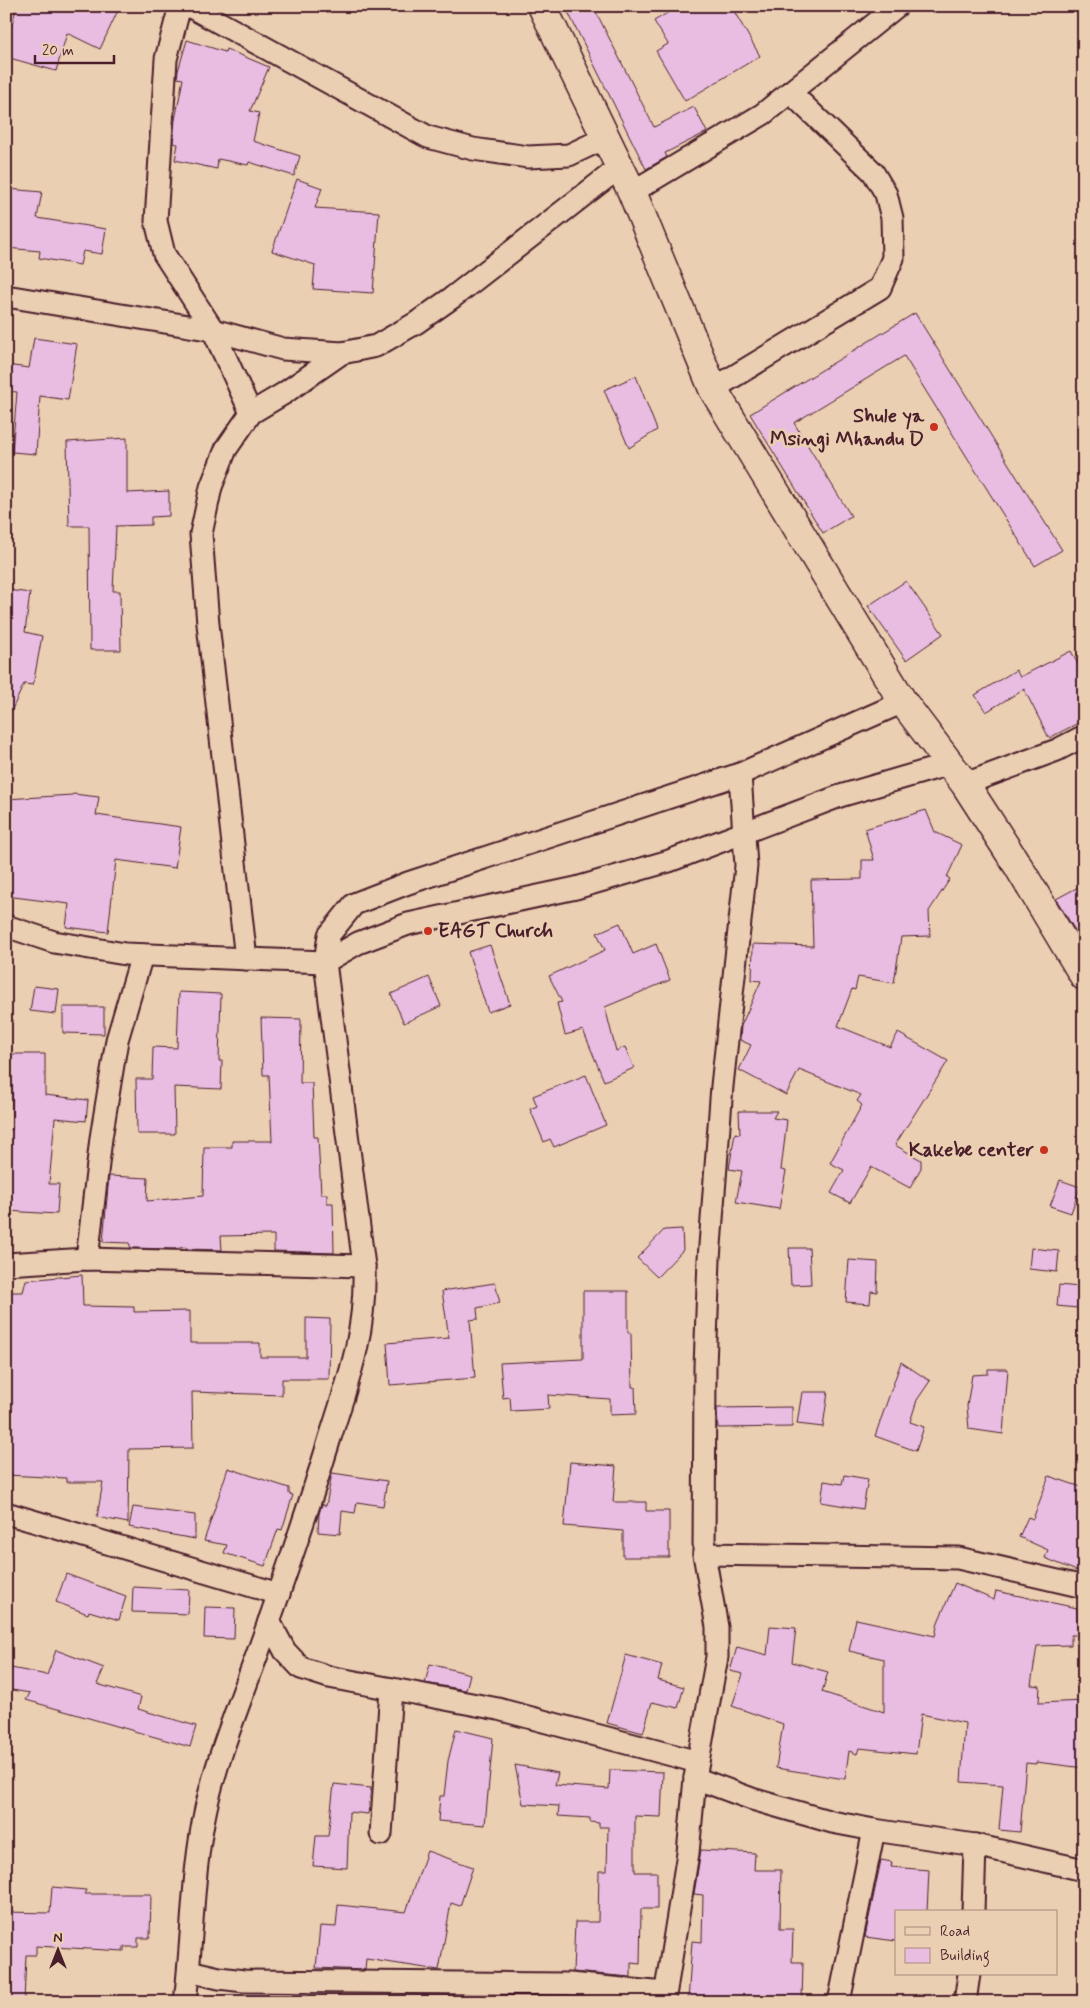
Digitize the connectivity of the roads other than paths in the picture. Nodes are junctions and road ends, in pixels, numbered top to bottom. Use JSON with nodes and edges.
{"nodes":[{"id":1,"x":180,"y":6,"type":"edge"},
{"id":2,"x":189,"y":6,"type":"edge"},
{"id":3,"x":542,"y":6,"type":"edge"},
{"id":4,"x":897,"y":6,"type":"edge"},
{"id":5,"x":790,"y":92,"type":"junction"},
{"id":6,"x":605,"y":138,"type":"junction"},
{"id":7,"x":620,"y":167,"type":"junction"},
{"id":8,"x":632,"y":192,"type":"junction"},
{"id":9,"x":10,"y":303,"type":"edge"},
{"id":10,"x":214,"y":330,"type":"junction"},
{"id":11,"x":342,"y":352,"type":"junction"},
{"id":12,"x":713,"y":388,"type":"junction"},
{"id":13,"x":251,"y":413,"type":"junction"},
{"id":14,"x":904,"y":702,"type":"junction"},
{"id":15,"x":1084,"y":736,"type":"edge"},
{"id":16,"x":740,"y":774,"type":"junction"},
{"id":17,"x":958,"y":774,"type":"junction"},
{"id":18,"x":744,"y":833,"type":"junction"},
{"id":19,"x":6,"y":926,"type":"edge"},
{"id":20,"x":142,"y":955,"type":"junction"},
{"id":21,"x":246,"y":959,"type":"junction"},
{"id":22,"x":325,"y":962,"type":"junction"},
{"id":23,"x":1084,"y":976,"type":"edge"},
{"id":24,"x":87,"y":1259,"type":"junction"},
{"id":25,"x":6,"y":1264,"type":"edge"},
{"id":26,"x":364,"y":1266,"type":"junction"},
{"id":27,"x":6,"y":1513,"type":"edge"},
{"id":28,"x":704,"y":1554,"type":"junction"},
{"id":29,"x":1084,"y":1587,"type":"edge"},
{"id":30,"x":279,"y":1594,"type":"junction"},
{"id":31,"x":269,"y":1622,"type":"junction"},
{"id":32,"x":392,"y":1689,"type":"junction"},
{"id":33,"x":697,"y":1770,"type":"junction"},
{"id":34,"x":874,"y":1830,"type":"junction"},
{"id":35,"x":381,"y":1834,"type":"dead end"},
{"id":36,"x":976,"y":1845,"type":"junction"},
{"id":37,"x":1084,"y":1870,"type":"edge"},
{"id":38,"x":973,"y":1910,"type":"edge"},
{"id":39,"x":189,"y":1971,"type":"junction"},
{"id":40,"x":968,"y":1976,"type":"edge"},
{"id":41,"x":665,"y":1997,"type":"edge"},
{"id":42,"x":185,"y":2002,"type":"edge"},
{"id":43,"x":839,"y":2002,"type":"edge"},
{"id":44,"x":965,"y":2002,"type":"edge"}],
"edges":[{"from":1,"to":10,"type":"street"},
{"from":2,"to":6,"type":"street"},
{"from":3,"to":6,"type":"street"},
{"from":4,"to":5,"type":"street"},
{"from":5,"to":8,"type":"street"},
{"from":5,"to":12,"type":"street"},
{"from":6,"to":7,"type":"street"},
{"from":7,"to":8,"type":"street"},
{"from":7,"to":11,"type":"street"},
{"from":8,"to":12,"type":"street"},
{"from":9,"to":10,"type":"street"},
{"from":10,"to":11,"type":"street"},
{"from":10,"to":13,"type":"street"},
{"from":11,"to":13,"type":"street"},
{"from":12,"to":14,"type":"street"},
{"from":13,"to":21,"type":"street"},
{"from":14,"to":16,"type":"street"},
{"from":14,"to":17,"type":"street"},
{"from":15,"to":17,"type":"street"},
{"from":16,"to":18,"type":"street"},
{"from":16,"to":22,"type":"street"},
{"from":17,"to":18,"type":"street"},
{"from":17,"to":23,"type":"street"},
{"from":18,"to":22,"type":"street"},
{"from":18,"to":28,"type":"street"},
{"from":19,"to":20,"type":"street"},
{"from":20,"to":21,"type":"street"},
{"from":20,"to":24,"type":"street"},
{"from":21,"to":22,"type":"street"},
{"from":22,"to":26,"type":"street"},
{"from":24,"to":25,"type":"street"},
{"from":24,"to":26,"type":"street"},
{"from":26,"to":30,"type":"street"},
{"from":27,"to":30,"type":"street"},
{"from":28,"to":29,"type":"street"},
{"from":28,"to":33,"type":"street"},
{"from":30,"to":31,"type":"street"},
{"from":31,"to":32,"type":"street"},
{"from":31,"to":39,"type":"street"},
{"from":32,"to":33,"type":"street"},
{"from":32,"to":35,"type":"street"},
{"from":33,"to":34,"type":"street"},
{"from":33,"to":41,"type":"street"},
{"from":34,"to":36,"type":"street"},
{"from":34,"to":43,"type":"street"},
{"from":36,"to":37,"type":"street"},
{"from":36,"to":38,"type":"street"},
{"from":39,"to":41,"type":"street"},
{"from":39,"to":42,"type":"street"},
{"from":40,"to":44,"type":"street"}]}
